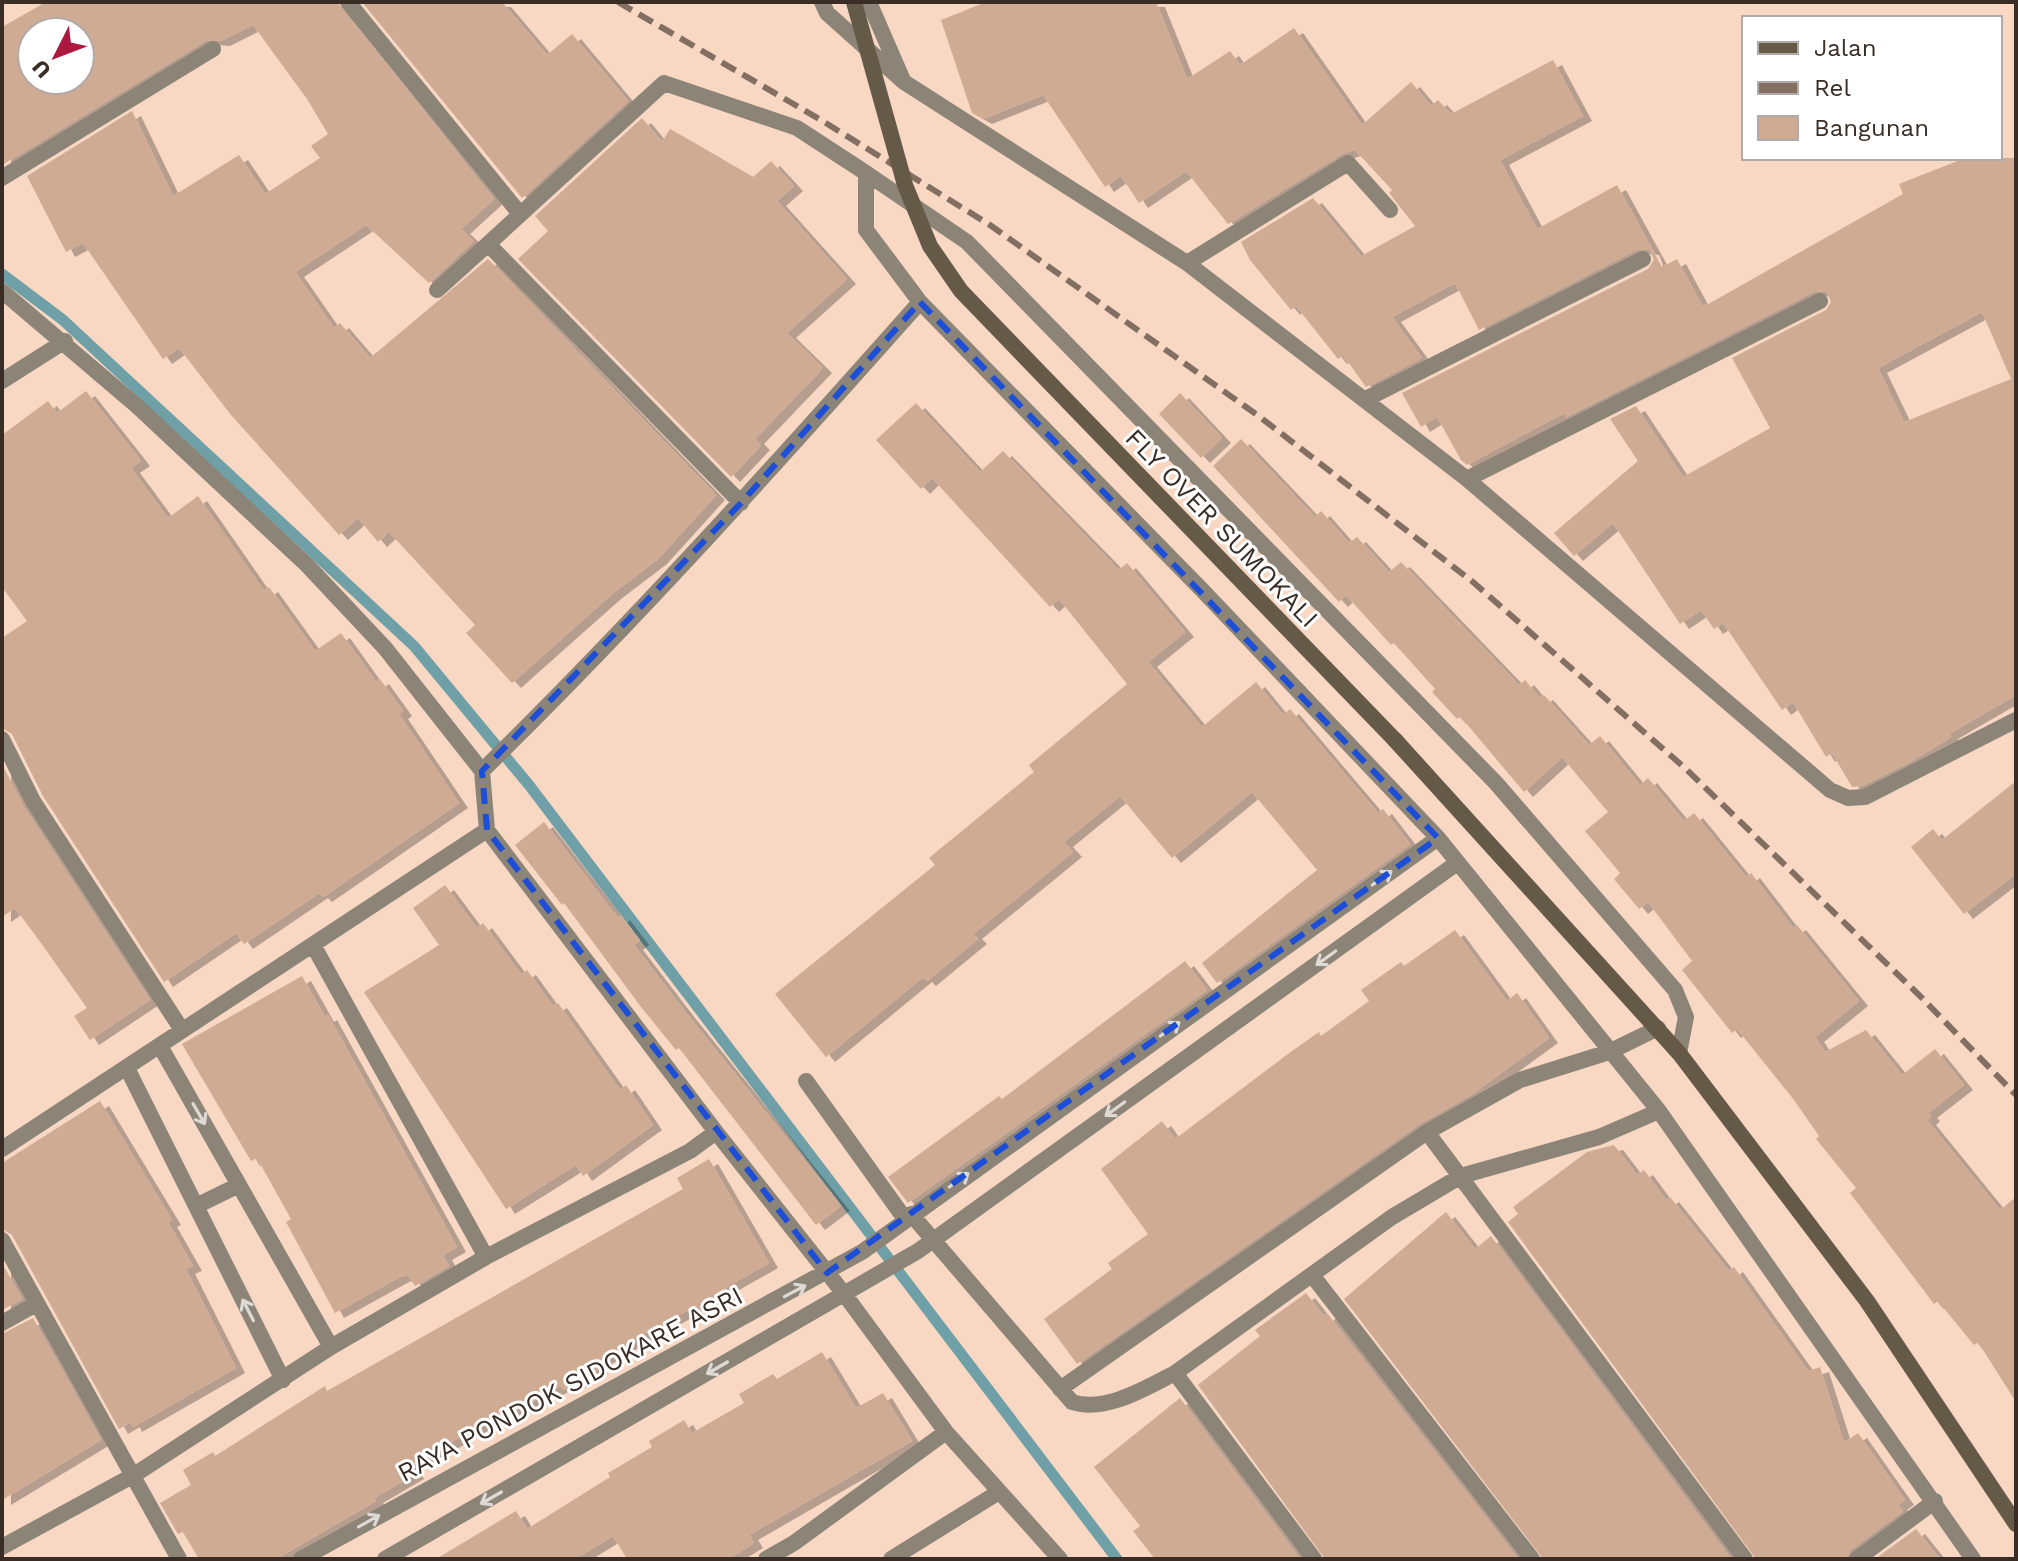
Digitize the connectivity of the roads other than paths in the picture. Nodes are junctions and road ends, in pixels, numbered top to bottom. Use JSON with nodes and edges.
{"nodes":[{"id":1,"x":348,"y":2,"type":"edge"},
{"id":2,"x":822,"y":2,"type":"edge"},
{"id":3,"x":854,"y":2,"type":"edge"},
{"id":4,"x":869,"y":2,"type":"edge"},
{"id":5,"x":213,"y":49,"type":"dead end"},
{"id":6,"x":904,"y":82,"type":"junction"},
{"id":7,"x":866,"y":173,"type":"junction"},
{"id":8,"x":2,"y":178,"type":"edge"},
{"id":9,"x":1390,"y":210,"type":"dead end"},
{"id":10,"x":520,"y":214,"type":"junction"},
{"id":11,"x":488,"y":244,"type":"junction"},
{"id":12,"x":1643,"y":259,"type":"dead end"},
{"id":13,"x":1187,"y":263,"type":"junction"},
{"id":14,"x":437,"y":290,"type":"dead end"},
{"id":15,"x":2,"y":291,"type":"edge"},
{"id":16,"x":1820,"y":301,"type":"dead end"},
{"id":17,"x":920,"y":302,"type":"junction"},
{"id":18,"x":65,"y":341,"type":"junction"},
{"id":19,"x":2,"y":381,"type":"edge"},
{"id":20,"x":1364,"y":400,"type":"junction"},
{"id":21,"x":1467,"y":479,"type":"junction"},
{"id":22,"x":741,"y":503,"type":"junction"},
{"id":23,"x":2016,"y":720,"type":"edge"},
{"id":24,"x":2,"y":739,"type":"edge"},
{"id":25,"x":488,"y":765,"type":"junction"},
{"id":26,"x":487,"y":830,"type":"junction"},
{"id":27,"x":1438,"y":838,"type":"junction"},
{"id":28,"x":1457,"y":863,"type":"junction"},
{"id":29,"x":313,"y":945,"type":"junction"},
{"id":30,"x":1658,"y":1028,"type":"junction"},
{"id":31,"x":182,"y":1030,"type":"junction"},
{"id":32,"x":160,"y":1046,"type":"junction"},
{"id":33,"x":1609,"y":1052,"type":"junction"},
{"id":34,"x":1679,"y":1053,"type":"junction"},
{"id":35,"x":127,"y":1068,"type":"junction"},
{"id":36,"x":806,"y":1081,"type":"dead end"},
{"id":37,"x":1659,"y":1111,"type":"junction"},
{"id":38,"x":716,"y":1132,"type":"junction"},
{"id":39,"x":1427,"y":1132,"type":"junction"},
{"id":40,"x":2,"y":1149,"type":"edge"},
{"id":41,"x":1461,"y":1176,"type":"junction"},
{"id":42,"x":239,"y":1185,"type":"junction"},
{"id":43,"x":196,"y":1206,"type":"junction"},
{"id":44,"x":904,"y":1220,"type":"junction"},
{"id":45,"x":934,"y":1239,"type":"junction"},
{"id":46,"x":2,"y":1240,"type":"edge"},
{"id":47,"x":486,"y":1257,"type":"junction"},
{"id":48,"x":827,"y":1273,"type":"junction"},
{"id":49,"x":1312,"y":1275,"type":"junction"},
{"id":50,"x":845,"y":1295,"type":"junction"},
{"id":51,"x":36,"y":1304,"type":"junction"},
{"id":52,"x":2,"y":1323,"type":"edge"},
{"id":53,"x":331,"y":1347,"type":"junction"},
{"id":54,"x":1175,"y":1373,"type":"junction"},
{"id":55,"x":283,"y":1380,"type":"junction"},
{"id":56,"x":1060,"y":1389,"type":"junction"},
{"id":57,"x":946,"y":1432,"type":"junction"},
{"id":58,"x":134,"y":1475,"type":"junction"},
{"id":59,"x":999,"y":1492,"type":"junction"},
{"id":60,"x":1935,"y":1501,"type":"junction"},
{"id":61,"x":2016,"y":1524,"type":"edge"},
{"id":62,"x":794,"y":1543,"type":"junction"},
{"id":63,"x":2,"y":1547,"type":"edge"},
{"id":64,"x":179,"y":1559,"type":"edge"},
{"id":65,"x":301,"y":1559,"type":"edge"},
{"id":66,"x":385,"y":1559,"type":"edge"},
{"id":67,"x":766,"y":1559,"type":"edge"},
{"id":68,"x":803,"y":1559,"type":"edge"},
{"id":69,"x":891,"y":1559,"type":"edge"},
{"id":70,"x":1060,"y":1559,"type":"edge"},
{"id":71,"x":1314,"y":1559,"type":"edge"},
{"id":72,"x":1532,"y":1559,"type":"edge"},
{"id":73,"x":1745,"y":1559,"type":"edge"},
{"id":74,"x":1857,"y":1559,"type":"edge"},
{"id":75,"x":1973,"y":1559,"type":"edge"}],
"edges":[{"from":1,"to":10,"type":"street"},
{"from":2,"to":6,"type":"street"},
{"from":3,"to":30,"type":"main road","name":"FLY OVER SUMOKALI","bridge":true},
{"from":4,"to":6,"type":"street"},
{"from":5,"to":8,"type":"street"},
{"from":6,"to":13,"type":"street"},
{"from":7,"to":10,"type":"street"},
{"from":7,"to":17,"type":"street"},
{"from":7,"to":34,"type":"street"},
{"from":9,"to":13,"type":"street"},
{"from":10,"to":11,"type":"street"},
{"from":11,"to":14,"type":"street"},
{"from":11,"to":22,"type":"street"},
{"from":12,"to":20,"type":"street"},
{"from":13,"to":20,"type":"street"},
{"from":15,"to":18,"type":"street"},
{"from":16,"to":21,"type":"street"},
{"from":17,"to":22,"type":"street"},
{"from":17,"to":27,"type":"street"},
{"from":18,"to":19,"type":"street"},
{"from":18,"to":25,"type":"street"},
{"from":20,"to":21,"type":"street"},
{"from":21,"to":23,"type":"street"},
{"from":22,"to":25,"type":"street"},
{"from":24,"to":31,"type":"street"},
{"from":25,"to":26,"type":"street"},
{"from":26,"to":29,"type":"street"},
{"from":26,"to":38,"type":"street"},
{"from":27,"to":28,"type":"street"},
{"from":44,"to":27,"type":"street","name":"RAYA PONDOK SIDOKARE ASRI","one_way":true},
{"from":28,"to":33,"type":"street"},
{"from":28,"to":45,"type":"street","one_way":true},
{"from":29,"to":31,"type":"street"},
{"from":29,"to":47,"type":"street"},
{"from":30,"to":33,"type":"street"},
{"from":30,"to":34,"type":"main road","name":"FLY OVER SUMOKALI"},
{"from":31,"to":32,"type":"street"},
{"from":32,"to":35,"type":"street"},
{"from":32,"to":42,"type":"street","one_way":true},
{"from":33,"to":37,"type":"street"},
{"from":33,"to":39,"type":"street"},
{"from":34,"to":61,"type":"main road","name":"FLY OVER SUMOKALI"},
{"from":35,"to":40,"type":"street"},
{"from":35,"to":43,"type":"street"},
{"from":36,"to":44,"type":"street"},
{"from":37,"to":41,"type":"street"},
{"from":37,"to":60,"type":"street"},
{"from":38,"to":47,"type":"street"},
{"from":38,"to":48,"type":"street"},
{"from":39,"to":41,"type":"street"},
{"from":39,"to":56,"type":"street"},
{"from":41,"to":49,"type":"street"},
{"from":41,"to":73,"type":"street"},
{"from":42,"to":43,"type":"street"},
{"from":42,"to":53,"type":"street"},
{"from":55,"to":43,"type":"street","one_way":true},
{"from":44,"to":45,"type":"street"},
{"from":44,"to":48,"type":"street","name":"RAYA PONDOK SIDOKARE ASRI"},
{"from":45,"to":50,"type":"street"},
{"from":45,"to":56,"type":"street"},
{"from":46,"to":51,"type":"street"},
{"from":47,"to":53,"type":"street"},
{"from":48,"to":50,"type":"street"},
{"from":65,"to":48,"type":"street","name":"RAYA PONDOK SIDOKARE ASRI","one_way":true},
{"from":49,"to":54,"type":"street"},
{"from":49,"to":72,"type":"street"},
{"from":50,"to":57,"type":"street"},
{"from":50,"to":66,"type":"street","one_way":true},
{"from":51,"to":52,"type":"street"},
{"from":51,"to":58,"type":"street"},
{"from":53,"to":55,"type":"street"},
{"from":54,"to":56,"type":"street"},
{"from":54,"to":71,"type":"street"},
{"from":55,"to":58,"type":"street"},
{"from":57,"to":59,"type":"street"},
{"from":57,"to":62,"type":"street"},
{"from":58,"to":63,"type":"street"},
{"from":58,"to":64,"type":"street"},
{"from":59,"to":69,"type":"street"},
{"from":59,"to":70,"type":"street"},
{"from":60,"to":74,"type":"street"},
{"from":60,"to":75,"type":"street"},
{"from":62,"to":67,"type":"street"},
{"from":62,"to":68,"type":"street"}]}
